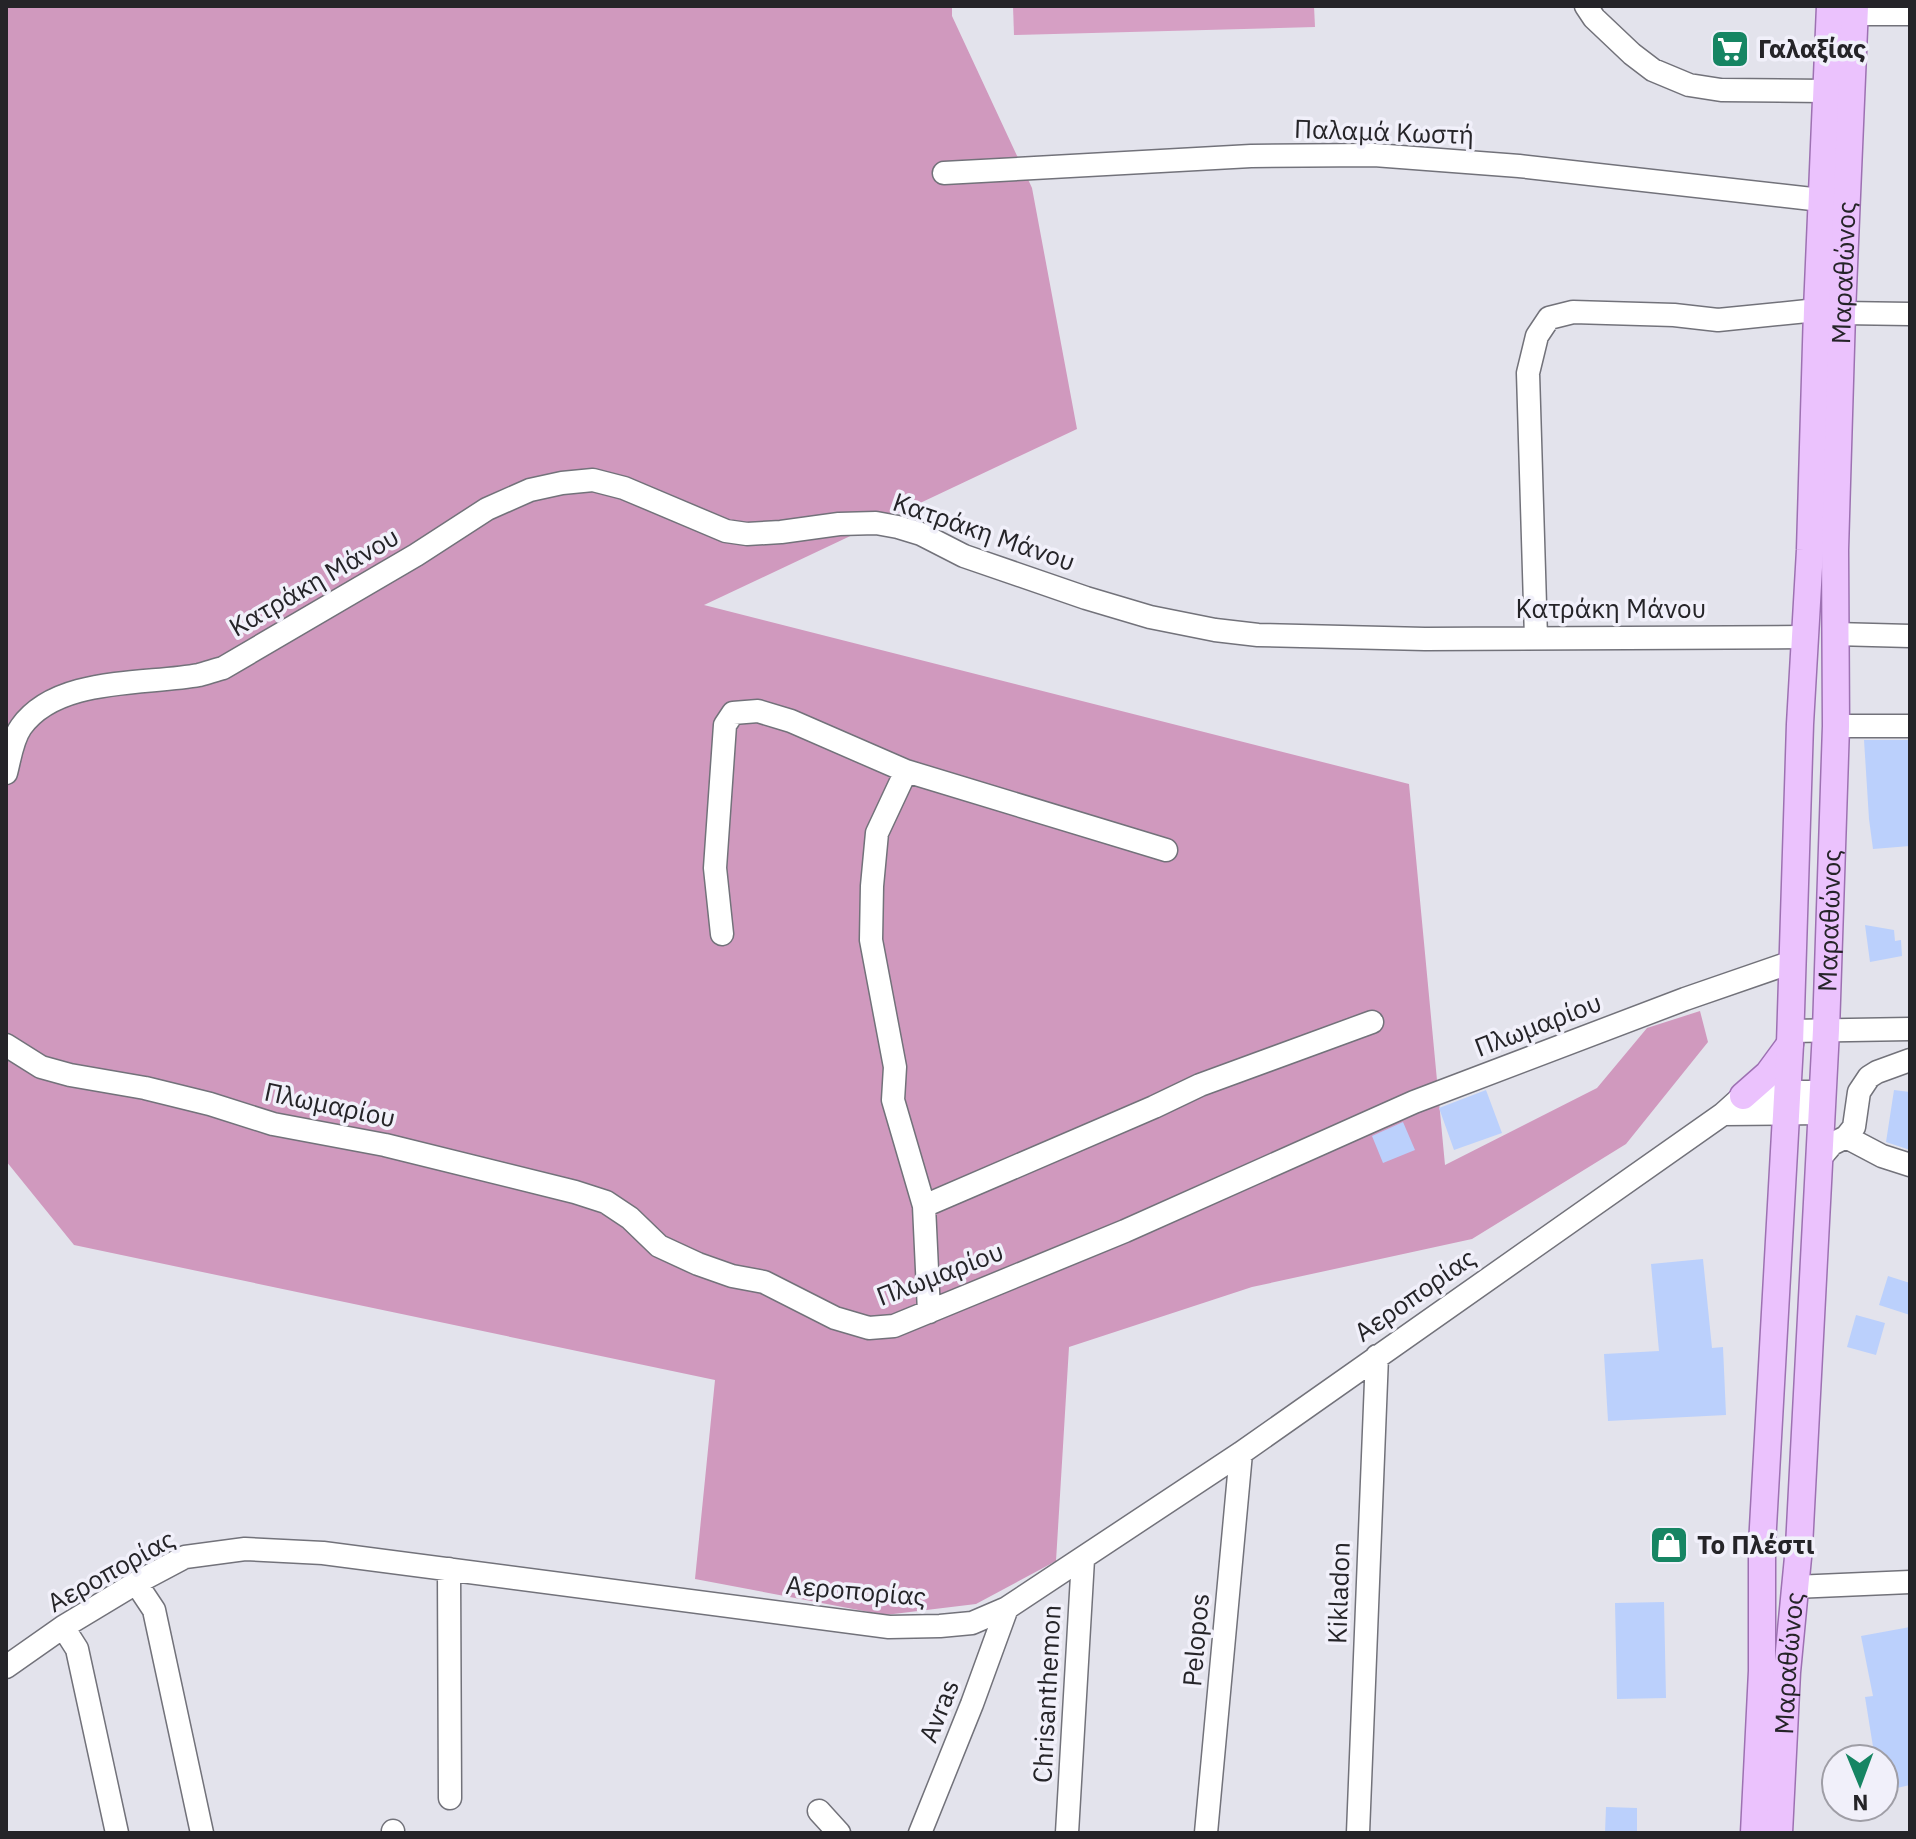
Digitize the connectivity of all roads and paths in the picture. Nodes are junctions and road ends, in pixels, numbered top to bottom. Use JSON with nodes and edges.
{"nodes":[{"id":1,"x":1586,"y":6,"type":"edge"},
{"id":2,"x":1839,"y":9,"type":"edge"},
{"id":3,"x":1910,"y":14,"type":"edge"},
{"id":4,"x":1826,"y":91,"type":"junction"},
{"id":5,"x":944,"y":173,"type":"dead end"},
{"id":6,"x":1821,"y":200,"type":"junction"},
{"id":7,"x":1829,"y":312,"type":"junction"},
{"id":8,"x":1910,"y":314,"type":"edge"},
{"id":9,"x":1835,"y":634,"type":"junction"},
{"id":10,"x":1910,"y":636,"type":"edge"},
{"id":11,"x":1805,"y":637,"type":"junction"},
{"id":12,"x":1536,"y":638,"type":"junction"},
{"id":13,"x":1836,"y":726,"type":"junction"},
{"id":14,"x":1910,"y":726,"type":"edge"},
{"id":15,"x":906,"y":771,"type":"junction"},
{"id":16,"x":6,"y":773,"type":"edge"},
{"id":17,"x":1166,"y":850,"type":"dead end"},
{"id":18,"x":722,"y":934,"type":"dead end"},
{"id":19,"x":1792,"y":962,"type":"junction"},
{"id":20,"x":1372,"y":1022,"type":"dead end"},
{"id":21,"x":1910,"y":1029,"type":"edge"},
{"id":22,"x":1826,"y":1030,"type":"junction"},
{"id":23,"x":1790,"y":1038,"type":"junction"},
{"id":24,"x":6,"y":1045,"type":"edge"},
{"id":25,"x":1910,"y":1060,"type":"edge"},
{"id":26,"x":1743,"y":1096,"type":"junction"},
{"id":27,"x":1787,"y":1102,"type":"junction"},
{"id":28,"x":1821,"y":1102,"type":"junction"},
{"id":29,"x":1723,"y":1114,"type":"junction"},
{"id":30,"x":1846,"y":1137,"type":"junction"},
{"id":31,"x":1820,"y":1158,"type":"junction"},
{"id":32,"x":1910,"y":1165,"type":"edge"},
{"id":33,"x":924,"y":1206,"type":"junction"},
{"id":34,"x":929,"y":1312,"type":"junction"},
{"id":35,"x":1377,"y":1356,"type":"junction"},
{"id":36,"x":1241,"y":1453,"type":"junction"},
{"id":37,"x":1083,"y":1559,"type":"junction"},
{"id":38,"x":449,"y":1569,"type":"junction"},
{"id":39,"x":1910,"y":1582,"type":"edge"},
{"id":40,"x":136,"y":1583,"type":"junction"},
{"id":41,"x":1794,"y":1587,"type":"junction"},
{"id":42,"x":1007,"y":1608,"type":"junction"},
{"id":43,"x":63,"y":1627,"type":"junction"},
{"id":44,"x":6,"y":1667,"type":"edge"},
{"id":45,"x":450,"y":1798,"type":"dead end"},
{"id":46,"x":819,"y":1811,"type":"dead end"},
{"id":47,"x":117,"y":1833,"type":"edge"},
{"id":48,"x":202,"y":1833,"type":"edge"},
{"id":49,"x":839,"y":1833,"type":"edge"},
{"id":50,"x":920,"y":1833,"type":"edge"},
{"id":51,"x":1067,"y":1833,"type":"edge"},
{"id":52,"x":1206,"y":1833,"type":"edge"},
{"id":53,"x":1358,"y":1833,"type":"edge"},
{"id":54,"x":1754,"y":1833,"type":"edge"},
{"id":55,"x":1779,"y":1833,"type":"edge"}],
"edges":[{"from":1,"to":4,"type":"street"},
{"from":2,"to":3,"type":"street"},
{"from":2,"to":4,"type":"main road","name":"Μαραθώνος"},
{"from":2,"to":7,"type":"main road","name":"Μαραθώνος"},
{"from":4,"to":6,"type":"main road","name":"Μαραθώνος"},
{"from":5,"to":6,"type":"street","name":"Παλαμά Κωστή"},
{"from":6,"to":7,"type":"main road","name":"Μαραθώνος"},
{"from":7,"to":8,"type":"street"},
{"from":7,"to":9,"type":"main road","name":"Μαραθώνος"},
{"from":7,"to":11,"type":"main road","name":"Μαραθώνος"},
{"from":7,"to":12,"type":"street"},
{"from":9,"to":10,"type":"street"},
{"from":9,"to":13,"type":"main road","name":"Μαραθώνος"},
{"from":11,"to":12,"type":"street","name":"Κατράκη Μάνου"},
{"from":11,"to":19,"type":"main road","name":"Μαραθώνος"},
{"from":12,"to":16,"type":"street","name":"Κατράκη Μάνου"},
{"from":13,"to":14,"type":"street"},
{"from":13,"to":22,"type":"main road","name":"Μαραθώνος"},
{"from":15,"to":17,"type":"street"},
{"from":15,"to":18,"type":"street"},
{"from":15,"to":33,"type":"street"},
{"from":19,"to":23,"type":"main road","name":"Μαραθώνος"},
{"from":19,"to":34,"type":"street","name":"Πλωμαρίου"},
{"from":20,"to":33,"type":"street"},
{"from":21,"to":22,"type":"street"},
{"from":22,"to":23,"type":"street"},
{"from":22,"to":28,"type":"main road","name":"Μαραθώνος"},
{"from":23,"to":26,"type":"main road"},
{"from":23,"to":27,"type":"main road","name":"Μαραθώνος"},
{"from":24,"to":34,"type":"street","name":"Πλωμαρίου"},
{"from":25,"to":30,"type":"street"},
{"from":26,"to":27,"type":"street"},
{"from":26,"to":29,"type":"street","name":"Αεροπορίας"},
{"from":27,"to":28,"type":"street"},
{"from":27,"to":29,"type":"street"},
{"from":27,"to":54,"type":"main road","name":"Μαραθώνος"},
{"from":28,"to":31,"type":"main road","name":"Μαραθώνος"},
{"from":29,"to":35,"type":"street","name":"Αεροπορίας"},
{"from":30,"to":31,"type":"street"},
{"from":30,"to":32,"type":"street"},
{"from":31,"to":41,"type":"main road","name":"Μαραθώνος"},
{"from":33,"to":34,"type":"street"},
{"from":35,"to":36,"type":"street","name":"Αεροπορίας"},
{"from":35,"to":53,"type":"street","name":"Kikladon"},
{"from":36,"to":37,"type":"street","name":"Αεροπορίας"},
{"from":36,"to":52,"type":"street","name":"Pelopos"},
{"from":37,"to":42,"type":"street","name":"Αεροπορίας"},
{"from":37,"to":51,"type":"street","name":"Chrisanthemon"},
{"from":38,"to":40,"type":"street","name":"Αεροπορίας"},
{"from":38,"to":42,"type":"street","name":"Αεροπορίας"},
{"from":38,"to":45,"type":"street"},
{"from":39,"to":41,"type":"street"},
{"from":40,"to":43,"type":"street","name":"Αεροπορίας"},
{"from":40,"to":48,"type":"street"},
{"from":41,"to":55,"type":"main road","name":"Μαραθώνος"},
{"from":42,"to":50,"type":"street","name":"Avras"},
{"from":43,"to":44,"type":"street","name":"Αεροπορίας"},
{"from":43,"to":47,"type":"street"},
{"from":46,"to":49,"type":"street"}]}
